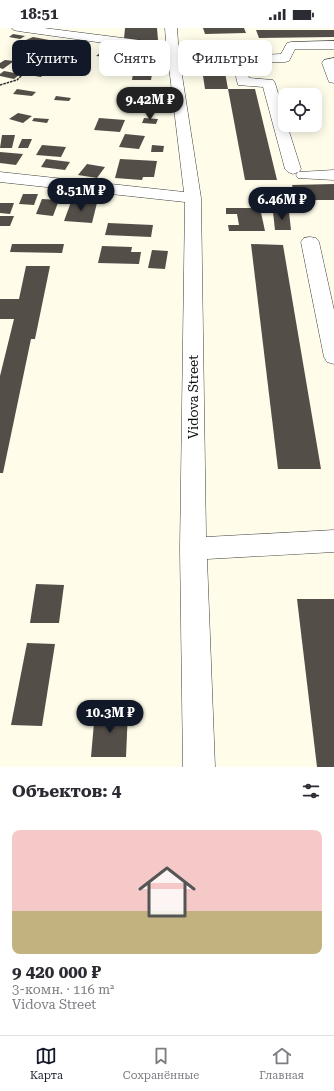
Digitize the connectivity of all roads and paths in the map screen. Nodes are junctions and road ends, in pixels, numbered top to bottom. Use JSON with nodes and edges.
{"nodes":[{"id":1,"x":18,"y":28,"type":"edge"},
{"id":2,"x":171,"y":28,"type":"edge"},
{"id":3,"x":63,"y":34,"type":"junction"},
{"id":4,"x":334,"y":45,"type":"edge"},
{"id":5,"x":172,"y":46,"type":"junction"},
{"id":6,"x":334,"y":62,"type":"edge"},
{"id":7,"x":334,"y":79,"type":"edge"},
{"id":8,"x":0,"y":85,"type":"edge"},
{"id":9,"x":334,"y":175,"type":"edge"},
{"id":10,"x":0,"y":177,"type":"edge"},
{"id":11,"x":192,"y":198,"type":"junction"},
{"id":12,"x":310,"y":242,"type":"dead end"},
{"id":13,"x":334,"y":357,"type":"edge"},
{"id":14,"x":334,"y":541,"type":"edge"},
{"id":15,"x":193,"y":549,"type":"junction"},
{"id":16,"x":199,"y":767,"type":"edge"}],
"edges":[{"from":1,"to":3,"type":"street"},
{"from":2,"to":5,"type":"street","name":"Vidova Street"},
{"from":3,"to":5,"type":"street"},
{"from":3,"to":8,"type":"path"},
{"from":4,"to":9,"type":"street"},
{"from":5,"to":11,"type":"street","name":"Vidova Street"},
{"from":6,"to":7,"type":"street"},
{"from":10,"to":11,"type":"street"},
{"from":11,"to":15,"type":"street","name":"Vidova Street"},
{"from":12,"to":13,"type":"street"},
{"from":14,"to":15,"type":"street"},
{"from":15,"to":16,"type":"street","name":"Vidova Street"}]}
